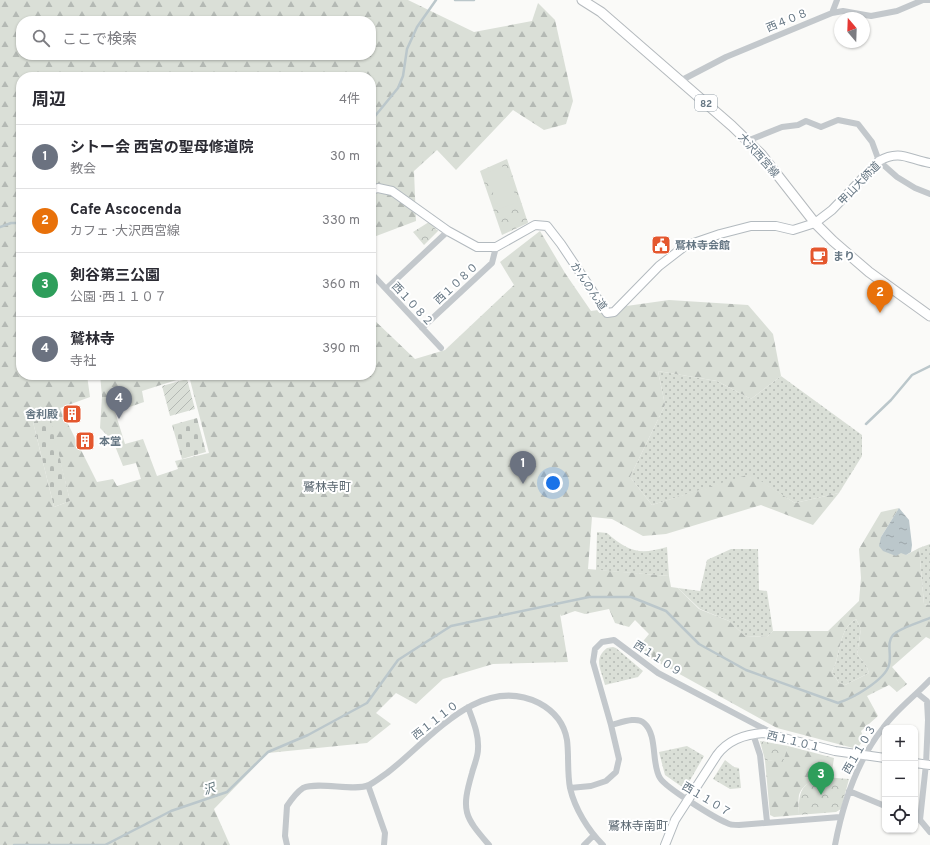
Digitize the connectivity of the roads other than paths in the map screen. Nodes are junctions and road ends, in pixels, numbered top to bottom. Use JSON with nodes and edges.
{"nodes":[{"id":1,"x":582,"y":0,"type":"edge"},
{"id":2,"x":837,"y":0,"type":"edge"},
{"id":3,"x":930,"y":0,"type":"edge"},
{"id":4,"x":832,"y":13,"type":"junction"},
{"id":5,"x":680,"y":81,"type":"junction"},
{"id":6,"x":747,"y":141,"type":"junction"},
{"id":7,"x":879,"y":161,"type":"junction"},
{"id":8,"x":930,"y":163,"type":"edge"},
{"id":9,"x":376,"y":189,"type":"edge"},
{"id":10,"x":930,"y":194,"type":"edge"},
{"id":11,"x":815,"y":223,"type":"junction"},
{"id":12,"x":448,"y":231,"type":"junction"},
{"id":13,"x":496,"y":247,"type":"junction"},
{"id":14,"x":376,"y":278,"type":"edge"},
{"id":15,"x":386,"y":289,"type":"junction"},
{"id":16,"x":930,"y":316,"type":"edge"},
{"id":17,"x":422,"y":328,"type":"junction"},
{"id":18,"x":441,"y":348,"type":"dead end"},
{"id":19,"x":930,"y":680,"type":"edge"},
{"id":20,"x":917,"y":693,"type":"junction"},
{"id":21,"x":468,"y":707,"type":"junction"},
{"id":22,"x":611,"y":725,"type":"junction"},
{"id":23,"x":753,"y":734,"type":"junction"},
{"id":24,"x":781,"y":737,"type":"junction"},
{"id":25,"x":865,"y":755,"type":"junction"},
{"id":26,"x":882,"y":758,"type":"edge"},
{"id":27,"x":918,"y":763,"type":"edge"},
{"id":28,"x":928,"y":765,"type":"edge"},
{"id":29,"x":368,"y":786,"type":"junction"},
{"id":30,"x":570,"y":788,"type":"junction"},
{"id":31,"x":849,"y":791,"type":"junction"},
{"id":32,"x":688,"y":799,"type":"junction"},
{"id":33,"x":882,"y":805,"type":"edge"},
{"id":34,"x":918,"y":814,"type":"edge"},
{"id":35,"x":840,"y":817,"type":"junction"},
{"id":36,"x":918,"y":820,"type":"edge"},
{"id":37,"x":767,"y":822,"type":"junction"},
{"id":38,"x":930,"y":832,"type":"edge"},
{"id":39,"x":594,"y":836,"type":"junction"},
{"id":40,"x":287,"y":845,"type":"edge"},
{"id":41,"x":384,"y":845,"type":"edge"},
{"id":42,"x":489,"y":845,"type":"edge"},
{"id":43,"x":584,"y":845,"type":"edge"},
{"id":44,"x":603,"y":845,"type":"edge"},
{"id":45,"x":665,"y":845,"type":"edge"},
{"id":46,"x":835,"y":845,"type":"edge"}],
"edges":[{"from":1,"to":5,"type":"main road","name":"大沢西宮線","number":"82"},
{"from":2,"to":4,"type":"street"},
{"from":3,"to":4,"type":"street","name":"西４０８"},
{"from":4,"to":5,"type":"street","name":"西４０８"},
{"from":5,"to":6,"type":"main road","name":"大沢西宮線","number":"82"},
{"from":6,"to":7,"type":"street"},
{"from":6,"to":11,"type":"main road","name":"大沢西宮線","number":"82"},
{"from":7,"to":8,"type":"street","name":"甲山大師道"},
{"from":7,"to":10,"type":"street"},
{"from":7,"to":11,"type":"street","name":"甲山大師道"},
{"from":9,"to":12,"type":"street"},
{"from":11,"to":13,"type":"street","name":"かんのん道"},
{"from":11,"to":16,"type":"main road","name":"大沢西宮線","number":"82"},
{"from":12,"to":13,"type":"street"},
{"from":12,"to":15,"type":"street"},
{"from":13,"to":17,"type":"street","name":"西１０８０"},
{"from":14,"to":15,"type":"street","name":"西１０８２"},
{"from":15,"to":17,"type":"street","name":"西１０８２"},
{"from":17,"to":18,"type":"street","name":"西１０８２"},
{"from":19,"to":20,"type":"street","name":"西１１０３"},
{"from":20,"to":25,"type":"street","name":"西１１０３"},
{"from":20,"to":28,"type":"street"},
{"from":21,"to":29,"type":"street","name":"西１１１０"},
{"from":21,"to":30,"type":"street","name":"西１１１０"},
{"from":21,"to":42,"type":"street"},
{"from":22,"to":24,"type":"street","name":"西１１０９"},
{"from":22,"to":30,"type":"street","name":"西１１０９"},
{"from":22,"to":32,"type":"street","name":"西１１０７"},
{"from":23,"to":24,"type":"street","name":"西１１０１"},
{"from":23,"to":32,"type":"street","name":"西１１０１"},
{"from":23,"to":37,"type":"street"},
{"from":24,"to":25,"type":"street","name":"西１１０１"},
{"from":25,"to":26,"type":"street","name":"西１１０１"},
{"from":25,"to":31,"type":"street","name":"西１１０３"},
{"from":27,"to":28,"type":"street"},
{"from":28,"to":34,"type":"street"},
{"from":29,"to":40,"type":"street"},
{"from":29,"to":41,"type":"street"},
{"from":30,"to":39,"type":"street","name":"西１１１０"},
{"from":31,"to":33,"type":"street"},
{"from":31,"to":35,"type":"street","name":"西１１０３"},
{"from":32,"to":37,"type":"street","name":"西１１０７"},
{"from":32,"to":45,"type":"street","name":"西１１０１"},
{"from":35,"to":37,"type":"street","name":"西１１０７"},
{"from":35,"to":46,"type":"street","name":"西１１０３"},
{"from":36,"to":38,"type":"street"},
{"from":39,"to":43,"type":"street"},
{"from":39,"to":44,"type":"street","name":"西１１１０"}]}
